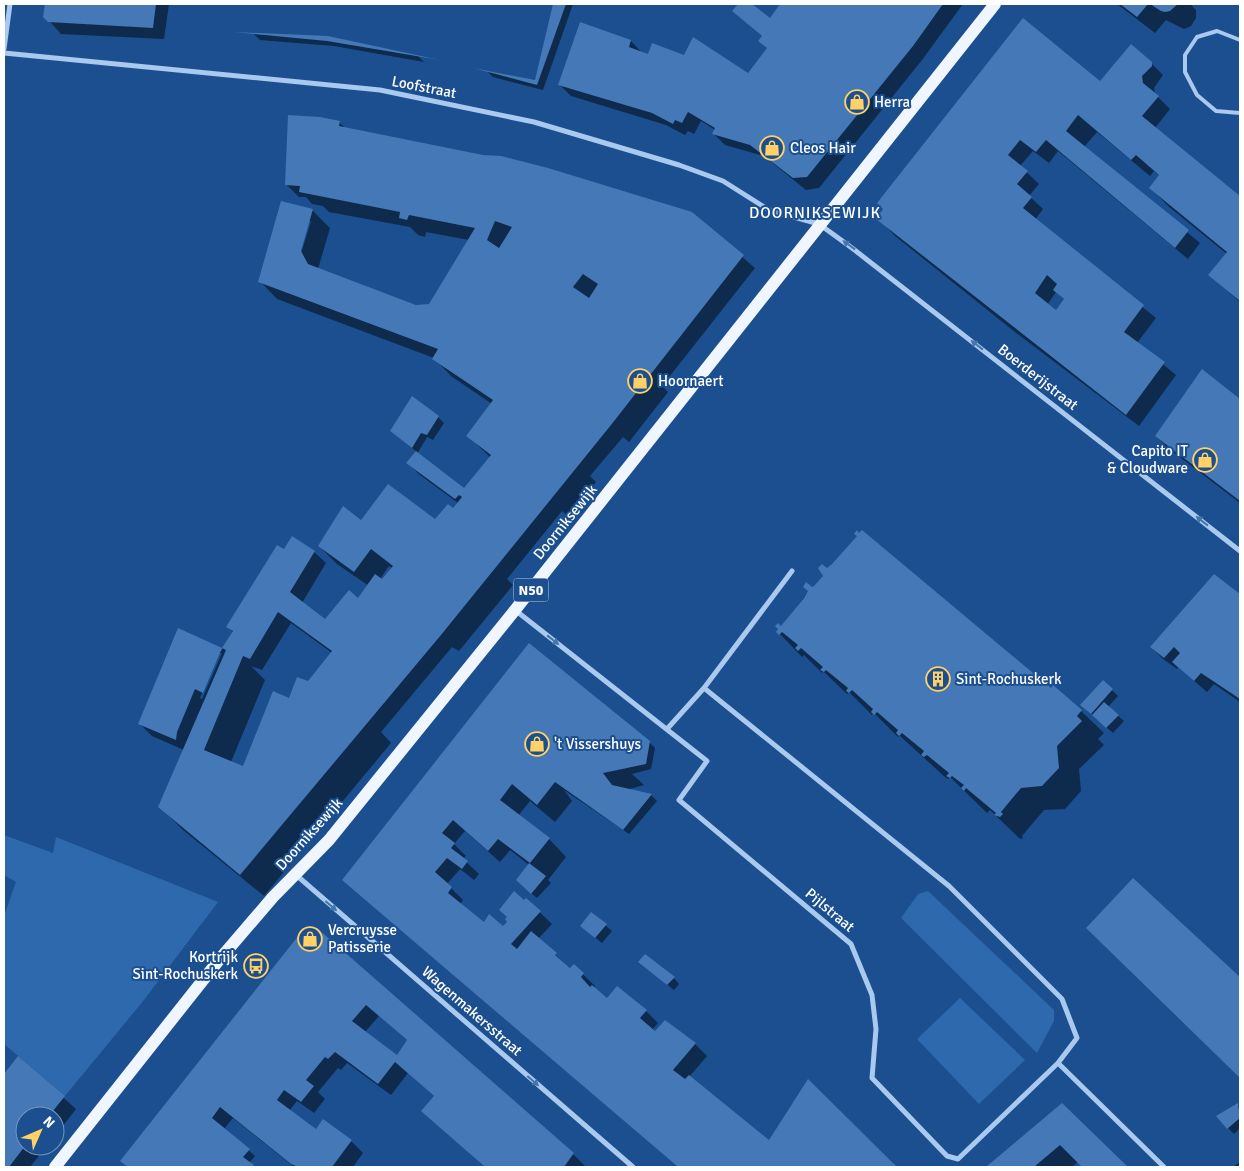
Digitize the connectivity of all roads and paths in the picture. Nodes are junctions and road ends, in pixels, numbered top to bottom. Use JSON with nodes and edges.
{"nodes":[{"id":1,"x":10,"y":4,"type":"edge"},
{"id":2,"x":995,"y":4,"type":"edge"},
{"id":3,"x":1240,"y":40,"type":"edge"},
{"id":4,"x":4,"y":49,"type":"edge"},
{"id":5,"x":4,"y":53,"type":"edge"},
{"id":6,"x":1240,"y":113,"type":"edge"},
{"id":7,"x":820,"y":224,"type":"junction"},
{"id":8,"x":1240,"y":551,"type":"edge"},
{"id":9,"x":792,"y":571,"type":"dead end"},
{"id":10,"x":515,"y":610,"type":"junction"},
{"id":11,"x":704,"y":688,"type":"junction"},
{"id":12,"x":667,"y":729,"type":"junction"},
{"id":13,"x":294,"y":874,"type":"junction"},
{"id":14,"x":1058,"y":1063,"type":"junction"},
{"id":15,"x":55,"y":1167,"type":"edge"},
{"id":16,"x":633,"y":1167,"type":"edge"},
{"id":17,"x":1164,"y":1167,"type":"edge"}],
"edges":[{"from":1,"to":4,"type":"street"},
{"from":2,"to":7,"type":"main road","name":"Doorniksewijk","number":"N50"},
{"from":3,"to":6,"type":"lane"},
{"from":5,"to":7,"type":"street","name":"Loofstraat"},
{"from":8,"to":7,"type":"street","name":"Boerderijstraat","one_way":true},
{"from":7,"to":10,"type":"main road","name":"Doorniksewijk","number":"N50"},
{"from":9,"to":11,"type":"street"},
{"from":10,"to":12,"type":"street","name":"Pijlstraat","one_way":true},
{"from":10,"to":13,"type":"main road","name":"Doorniksewijk","number":"N50"},
{"from":11,"to":12,"type":"street"},
{"from":11,"to":14,"type":"street","name":"Pijlstraat"},
{"from":12,"to":14,"type":"street","name":"Pijlstraat"},
{"from":13,"to":15,"type":"main road","name":"Doorniksewijk","number":"N50"},
{"from":13,"to":16,"type":"street","name":"Wagenmakersstraat","one_way":true},
{"from":14,"to":17,"type":"street"}]}
